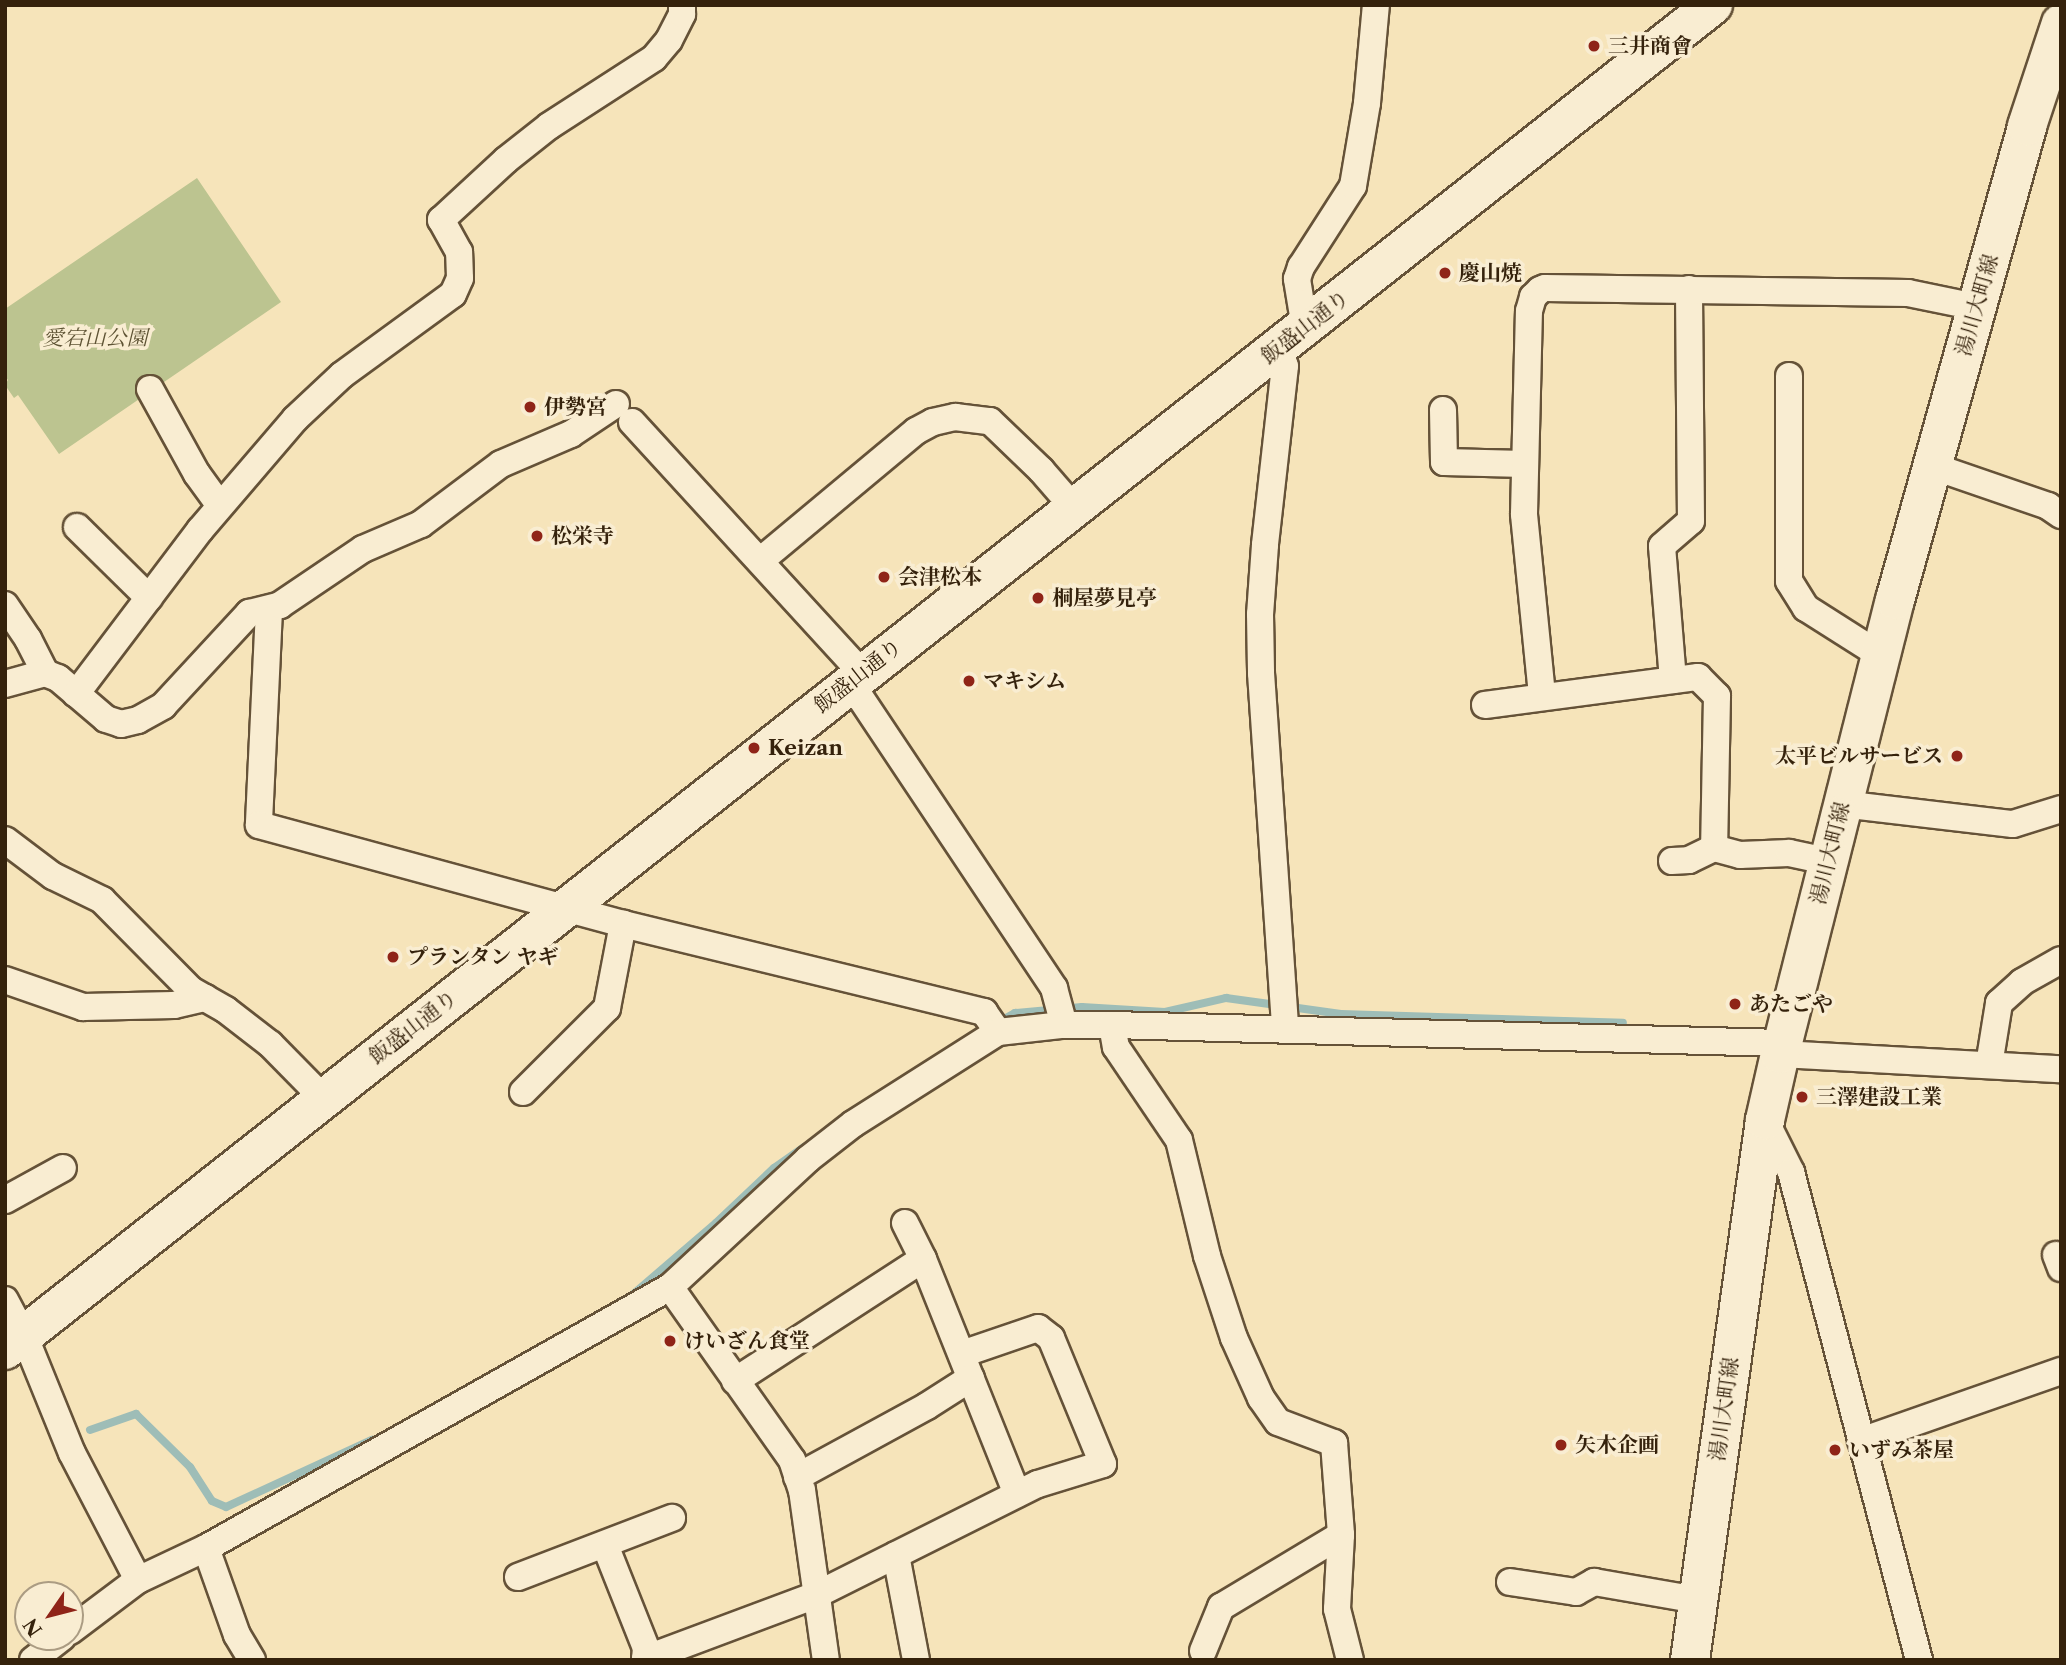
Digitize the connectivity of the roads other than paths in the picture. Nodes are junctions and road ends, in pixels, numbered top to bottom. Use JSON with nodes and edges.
{"nodes":[{"id":1,"x":682,"y":5,"type":"edge"},
{"id":2,"x":1376,"y":5,"type":"edge"},
{"id":3,"x":1713,"y":5,"type":"edge"},
{"id":4,"x":2061,"y":23,"type":"edge"},
{"id":5,"x":1689,"y":289,"type":"junction"},
{"id":6,"x":1976,"y":307,"type":"junction"},
{"id":7,"x":1292,"y":338,"type":"junction"},
{"id":8,"x":1789,"y":376,"type":"dead end"},
{"id":9,"x":150,"y":389,"type":"dead end"},
{"id":10,"x":1443,"y":410,"type":"dead end"},
{"id":11,"x":1525,"y":464,"type":"junction"},
{"id":12,"x":1932,"y":467,"type":"junction"},
{"id":13,"x":220,"y":506,"type":"junction"},
{"id":14,"x":1074,"y":508,"type":"junction"},
{"id":15,"x":2061,"y":515,"type":"edge"},
{"id":16,"x":77,"y":527,"type":"dead end"},
{"id":17,"x":760,"y":561,"type":"junction"},
{"id":18,"x":149,"y":598,"type":"junction"},
{"id":19,"x":5,"y":605,"type":"edge"},
{"id":20,"x":269,"y":610,"type":"junction"},
{"id":21,"x":1880,"y":655,"type":"junction"},
{"id":22,"x":45,"y":673,"type":"junction"},
{"id":23,"x":856,"y":678,"type":"junction"},
{"id":24,"x":1673,"y":680,"type":"junction"},
{"id":25,"x":5,"y":684,"type":"edge"},
{"id":26,"x":76,"y":694,"type":"junction"},
{"id":27,"x":1542,"y":695,"type":"junction"},
{"id":28,"x":1485,"y":705,"type":"dead end"},
{"id":29,"x":1842,"y":804,"type":"junction"},
{"id":30,"x":2061,"y":809,"type":"edge"},
{"id":31,"x":5,"y":840,"type":"edge"},
{"id":32,"x":1714,"y":848,"type":"junction"},
{"id":33,"x":1672,"y":861,"type":"dead end"},
{"id":34,"x":1828,"y":861,"type":"junction"},
{"id":35,"x":564,"y":909,"type":"junction"},
{"id":36,"x":623,"y":924,"type":"junction"},
{"id":37,"x":2061,"y":960,"type":"edge"},
{"id":38,"x":5,"y":980,"type":"edge"},
{"id":39,"x":205,"y":998,"type":"junction"},
{"id":40,"x":1064,"y":1025,"type":"junction"},
{"id":41,"x":1112,"y":1025,"type":"junction"},
{"id":42,"x":1285,"y":1028,"type":"junction"},
{"id":43,"x":998,"y":1032,"type":"junction"},
{"id":44,"x":1782,"y":1049,"type":"junction"},
{"id":45,"x":1989,"y":1065,"type":"junction"},
{"id":46,"x":2061,"y":1069,"type":"edge"},
{"id":47,"x":523,"y":1093,"type":"dead end"},
{"id":48,"x":323,"y":1098,"type":"junction"},
{"id":49,"x":1765,"y":1120,"type":"junction"},
{"id":50,"x":63,"y":1168,"type":"dead end"},
{"id":51,"x":5,"y":1200,"type":"edge"},
{"id":52,"x":905,"y":1223,"type":"dead end"},
{"id":53,"x":923,"y":1259,"type":"junction"},
{"id":54,"x":670,"y":1287,"type":"junction"},
{"id":55,"x":5,"y":1300,"type":"edge"},
{"id":56,"x":15,"y":1343,"type":"edge"},
{"id":57,"x":966,"y":1366,"type":"junction"},
{"id":58,"x":2061,"y":1371,"type":"edge"},
{"id":59,"x":735,"y":1381,"type":"junction"},
{"id":60,"x":1861,"y":1441,"type":"junction"},
{"id":61,"x":797,"y":1477,"type":"junction"},
{"id":62,"x":1017,"y":1494,"type":"junction"},
{"id":63,"x":672,"y":1518,"type":"dead end"},
{"id":64,"x":1341,"y":1535,"type":"junction"},
{"id":65,"x":606,"y":1545,"type":"junction"},
{"id":66,"x":206,"y":1548,"type":"junction"},
{"id":67,"x":896,"y":1555,"type":"junction"},
{"id":68,"x":518,"y":1577,"type":"dead end"},
{"id":69,"x":138,"y":1580,"type":"junction"},
{"id":70,"x":1510,"y":1582,"type":"dead end"},
{"id":71,"x":816,"y":1595,"type":"junction"},
{"id":72,"x":1697,"y":1600,"type":"junction"},
{"id":73,"x":84,"y":1620,"type":"edge"},
{"id":74,"x":1202,"y":1657,"type":"edge"},
{"id":75,"x":645,"y":1659,"type":"edge"},
{"id":76,"x":252,"y":1660,"type":"edge"},
{"id":77,"x":825,"y":1660,"type":"edge"},
{"id":78,"x":916,"y":1660,"type":"edge"},
{"id":79,"x":1350,"y":1660,"type":"edge"},
{"id":80,"x":1690,"y":1660,"type":"edge"},
{"id":81,"x":1919,"y":1660,"type":"edge"}],
"edges":[{"from":1,"to":13,"type":"street"},
{"from":2,"to":7,"type":"street"},
{"from":3,"to":7,"type":"street","name":"飯盛山通り"},
{"from":4,"to":6,"type":"street","name":"湯川大町線"},
{"from":5,"to":6,"type":"street"},
{"from":5,"to":11,"type":"street"},
{"from":5,"to":24,"type":"street"},
{"from":6,"to":12,"type":"street","name":"湯川大町線"},
{"from":7,"to":14,"type":"street","name":"飯盛山通り"},
{"from":7,"to":42,"type":"street"},
{"from":8,"to":21,"type":"street"},
{"from":9,"to":13,"type":"street"},
{"from":10,"to":11,"type":"street"},
{"from":11,"to":27,"type":"street"},
{"from":12,"to":15,"type":"street"},
{"from":12,"to":21,"type":"street","name":"湯川大町線"},
{"from":13,"to":18,"type":"street"},
{"from":14,"to":17,"type":"street"},
{"from":14,"to":23,"type":"street","name":"飯盛山通り"},
{"from":16,"to":18,"type":"street"},
{"from":17,"to":20,"type":"street"},
{"from":17,"to":23,"type":"street"},
{"from":18,"to":26,"type":"street"},
{"from":19,"to":22,"type":"street"},
{"from":20,"to":26,"type":"street"},
{"from":20,"to":35,"type":"street"},
{"from":21,"to":29,"type":"street","name":"湯川大町線"},
{"from":22,"to":25,"type":"street"},
{"from":22,"to":26,"type":"street"},
{"from":23,"to":35,"type":"street","name":"飯盛山通り"},
{"from":23,"to":40,"type":"street"},
{"from":24,"to":27,"type":"street"},
{"from":24,"to":32,"type":"street"},
{"from":27,"to":28,"type":"street"},
{"from":29,"to":30,"type":"street"},
{"from":29,"to":34,"type":"street","name":"湯川大町線"},
{"from":31,"to":39,"type":"street"},
{"from":32,"to":33,"type":"street"},
{"from":32,"to":34,"type":"street"},
{"from":34,"to":44,"type":"street","name":"湯川大町線"},
{"from":35,"to":36,"type":"street"},
{"from":35,"to":48,"type":"street","name":"飯盛山通り"},
{"from":36,"to":43,"type":"street"},
{"from":36,"to":47,"type":"street"},
{"from":37,"to":45,"type":"street"},
{"from":38,"to":39,"type":"street"},
{"from":39,"to":48,"type":"street"},
{"from":40,"to":41,"type":"street"},
{"from":40,"to":43,"type":"street"},
{"from":41,"to":42,"type":"street"},
{"from":41,"to":64,"type":"street"},
{"from":42,"to":44,"type":"street"},
{"from":43,"to":54,"type":"street"},
{"from":44,"to":45,"type":"street"},
{"from":44,"to":49,"type":"street","name":"湯川大町線"},
{"from":45,"to":46,"type":"street"},
{"from":48,"to":56,"type":"street","name":"飯盛山通り"},
{"from":49,"to":60,"type":"street"},
{"from":49,"to":72,"type":"street","name":"湯川大町線"},
{"from":50,"to":51,"type":"street"},
{"from":52,"to":53,"type":"street"},
{"from":53,"to":57,"type":"street"},
{"from":53,"to":59,"type":"street"},
{"from":54,"to":59,"type":"street"},
{"from":54,"to":66,"type":"street"},
{"from":55,"to":56,"type":"street"},
{"from":56,"to":69,"type":"street"},
{"from":57,"to":61,"type":"street"},
{"from":57,"to":62,"type":"street"},
{"from":57,"to":62,"type":"street"},
{"from":58,"to":60,"type":"street"},
{"from":59,"to":61,"type":"street"},
{"from":60,"to":81,"type":"street"},
{"from":61,"to":71,"type":"street"},
{"from":62,"to":67,"type":"street"},
{"from":63,"to":65,"type":"street"},
{"from":64,"to":74,"type":"street"},
{"from":64,"to":79,"type":"street"},
{"from":65,"to":68,"type":"street"},
{"from":65,"to":75,"type":"street"},
{"from":66,"to":69,"type":"street"},
{"from":66,"to":76,"type":"street"},
{"from":67,"to":71,"type":"street"},
{"from":67,"to":78,"type":"street"},
{"from":69,"to":73,"type":"street"},
{"from":70,"to":72,"type":"street"},
{"from":71,"to":75,"type":"street"},
{"from":71,"to":77,"type":"street"},
{"from":72,"to":80,"type":"street","name":"湯川大町線"}]}
